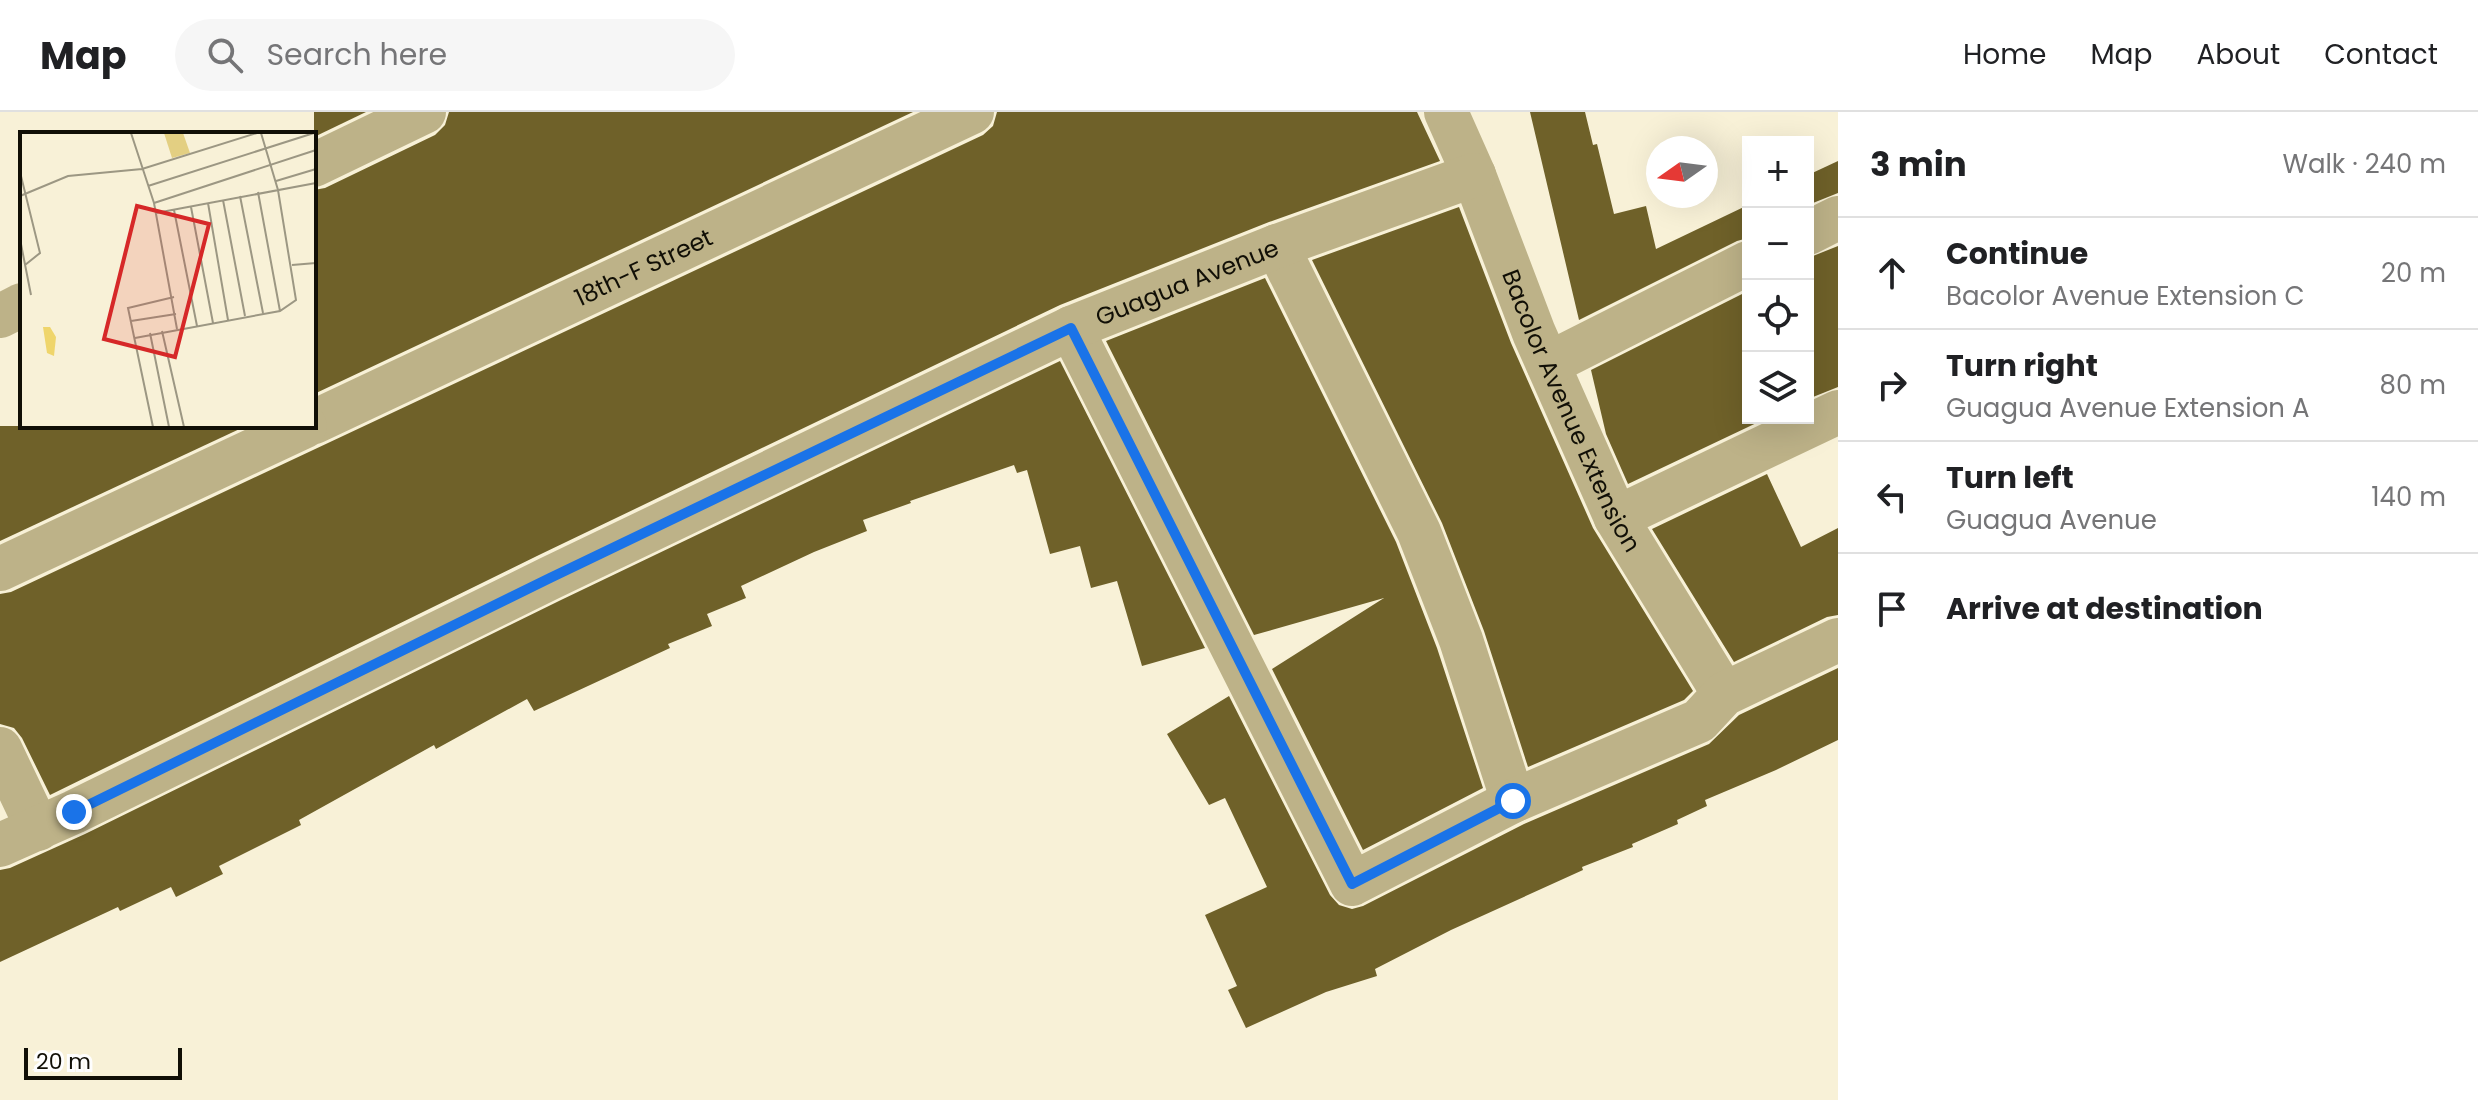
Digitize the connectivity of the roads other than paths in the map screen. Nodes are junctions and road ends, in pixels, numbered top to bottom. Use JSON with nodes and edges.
{"nodes":[{"id":1,"x":424,"y":112,"type":"edge"},
{"id":2,"x":972,"y":112,"type":"edge"},
{"id":3,"x":1446,"y":112,"type":"edge"},
{"id":4,"x":316,"y":164,"type":"edge"},
{"id":5,"x":1474,"y":175,"type":"junction"},
{"id":6,"x":1838,"y":218,"type":"edge"},
{"id":7,"x":1814,"y":230,"type":"edge"},
{"id":8,"x":1277,"y":246,"type":"junction"},
{"id":9,"x":1742,"y":266,"type":"edge"},
{"id":10,"x":20,"y":306,"type":"edge"},
{"id":11,"x":0,"y":316,"type":"edge"},
{"id":12,"x":1071,"y":328,"type":"junction"},
{"id":13,"x":1548,"y":364,"type":"junction"},
{"id":14,"x":1838,"y":412,"type":"edge"},
{"id":15,"x":316,"y":421,"type":"edge"},
{"id":16,"x":301,"y":428,"type":"edge"},
{"id":17,"x":1616,"y":518,"type":"junction"},
{"id":18,"x":0,"y":569,"type":"edge"},
{"id":19,"x":1838,"y":640,"type":"edge"},
{"id":20,"x":1724,"y":694,"type":"junction"},
{"id":21,"x":0,"y":749,"type":"edge"},
{"id":22,"x":1513,"y":801,"type":"junction"},
{"id":23,"x":19,"y":837,"type":"edge"}],
"edges":[{"from":1,"to":4,"type":"street"},
{"from":2,"to":15,"type":"street","name":"18th-F Street"},
{"from":3,"to":5,"type":"street","name":"Bacolor Avenue Extension"},
{"from":5,"to":8,"type":"street","name":"Guagua Avenue"},
{"from":5,"to":13,"type":"street","name":"Bacolor Avenue Extension"},
{"from":6,"to":7,"type":"street"},
{"from":8,"to":12,"type":"street","name":"Guagua Avenue"},
{"from":8,"to":22,"type":"street"},
{"from":9,"to":13,"type":"street"},
{"from":10,"to":11,"type":"street"},
{"from":12,"to":22,"type":"street"},
{"from":12,"to":23,"type":"street","name":"Guagua Avenue"},
{"from":13,"to":17,"type":"street","name":"Bacolor Avenue Extension"},
{"from":14,"to":17,"type":"street"},
{"from":16,"to":18,"type":"street"},
{"from":17,"to":20,"type":"street","name":"Bacolor Avenue Extension"},
{"from":19,"to":20,"type":"street"},
{"from":20,"to":22,"type":"street"},
{"from":21,"to":23,"type":"street"}]}
